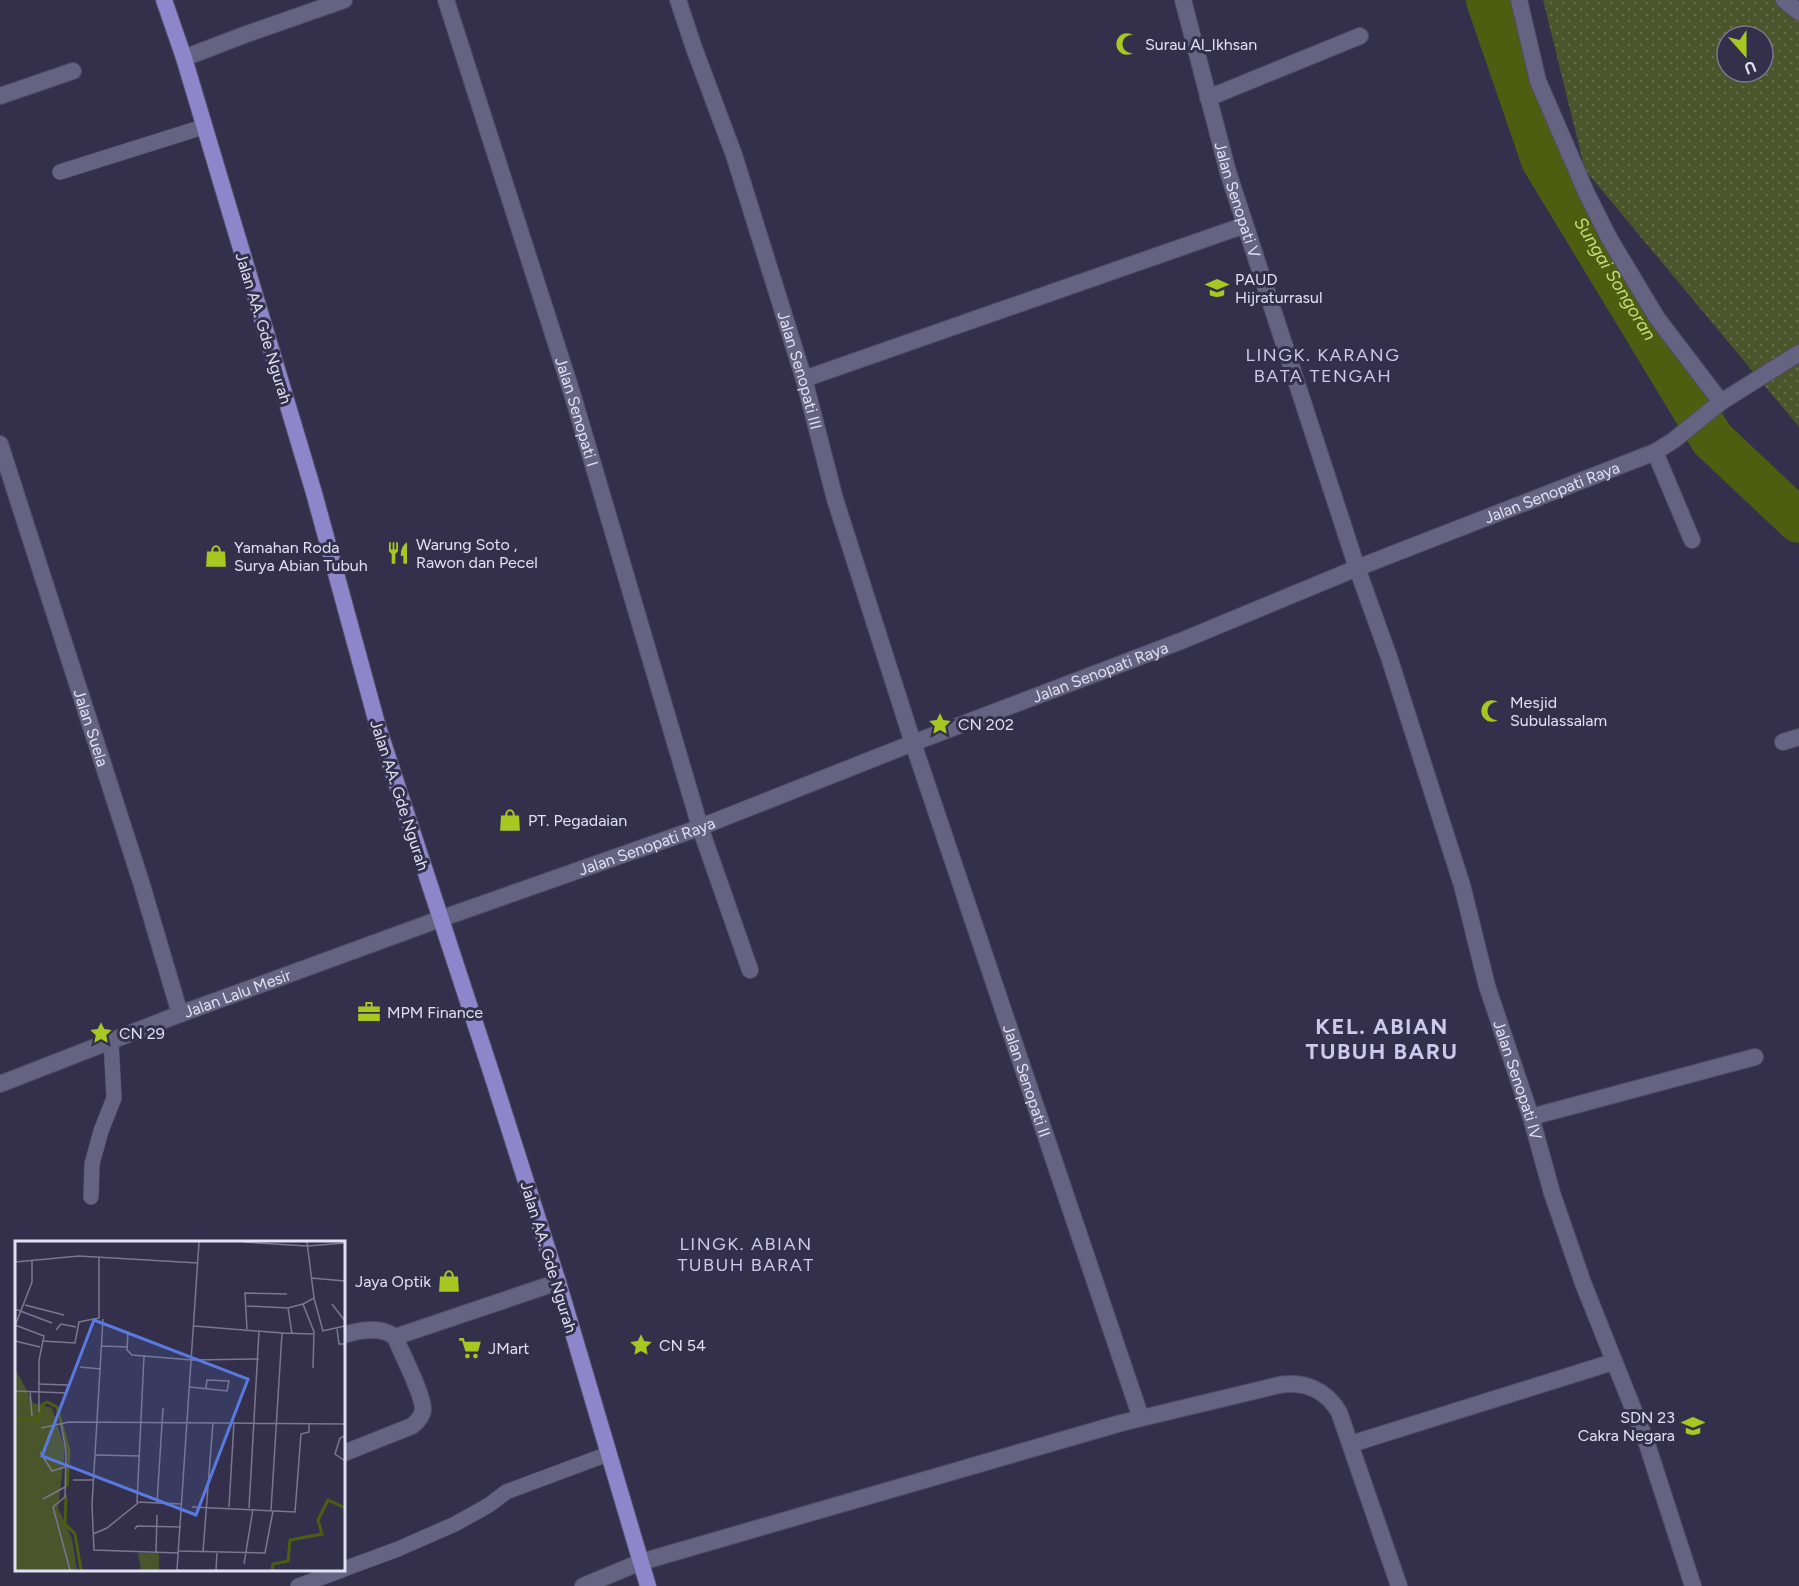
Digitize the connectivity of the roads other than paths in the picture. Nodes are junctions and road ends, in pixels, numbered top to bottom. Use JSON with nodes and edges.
{"nodes":[{"id":1,"x":164,"y":0,"type":"edge"},
{"id":2,"x":344,"y":0,"type":"edge"},
{"id":3,"x":446,"y":0,"type":"edge"},
{"id":4,"x":678,"y":0,"type":"edge"},
{"id":5,"x":1183,"y":0,"type":"edge"},
{"id":6,"x":1519,"y":0,"type":"edge"},
{"id":7,"x":1784,"y":0,"type":"edge"},
{"id":8,"x":1799,"y":12,"type":"edge"},
{"id":9,"x":1360,"y":36,"type":"dead end"},
{"id":10,"x":184,"y":58,"type":"junction"},
{"id":11,"x":73,"y":70,"type":"dead end"},
{"id":12,"x":0,"y":96,"type":"edge"},
{"id":13,"x":1208,"y":98,"type":"junction"},
{"id":14,"x":203,"y":127,"type":"junction"},
{"id":15,"x":60,"y":172,"type":"dead end"},
{"id":16,"x":1245,"y":225,"type":"junction"},
{"id":17,"x":1799,"y":353,"type":"edge"},
{"id":18,"x":804,"y":379,"type":"junction"},
{"id":19,"x":1716,"y":406,"type":"junction"},
{"id":20,"x":0,"y":444,"type":"edge"},
{"id":21,"x":1655,"y":452,"type":"junction"},
{"id":22,"x":1692,"y":540,"type":"dead end"},
{"id":23,"x":1357,"y":568,"type":"junction"},
{"id":24,"x":913,"y":743,"type":"junction"},
{"id":25,"x":700,"y":827,"type":"junction"},
{"id":26,"x":440,"y":919,"type":"junction"},
{"id":27,"x":750,"y":970,"type":"dead end"},
{"id":28,"x":180,"y":1014,"type":"junction"},
{"id":29,"x":111,"y":1041,"type":"junction"},
{"id":30,"x":1755,"y":1057,"type":"dead end"},
{"id":31,"x":0,"y":1084,"type":"edge"},
{"id":32,"x":1531,"y":1117,"type":"junction"},
{"id":33,"x":91,"y":1197,"type":"dead end"},
{"id":34,"x":558,"y":1282,"type":"junction"},
{"id":35,"x":345,"y":1335,"type":"edge"},
{"id":36,"x":395,"y":1337,"type":"junction"},
{"id":37,"x":1613,"y":1362,"type":"junction"},
{"id":38,"x":1141,"y":1418,"type":"junction"},
{"id":39,"x":1351,"y":1444,"type":"junction"},
{"id":40,"x":345,"y":1453,"type":"edge"},
{"id":41,"x":608,"y":1454,"type":"junction"},
{"id":42,"x":641,"y":1562,"type":"junction"},
{"id":43,"x":345,"y":1568,"type":"edge"},
{"id":44,"x":338,"y":1571,"type":"edge"},
{"id":45,"x":298,"y":1586,"type":"edge"},
{"id":46,"x":583,"y":1586,"type":"edge"},
{"id":47,"x":648,"y":1586,"type":"edge"},
{"id":48,"x":1399,"y":1586,"type":"edge"},
{"id":49,"x":1693,"y":1586,"type":"edge"}],
"edges":[{"from":1,"to":10,"type":"main road","name":"Jalan AA. Gde Ngurah"},
{"from":2,"to":10,"type":"street"},
{"from":3,"to":25,"type":"street","name":"Jalan Senopati I"},
{"from":4,"to":18,"type":"street","name":"Jalan Senopati III"},
{"from":5,"to":13,"type":"street","name":"Jalan Senopati V"},
{"from":6,"to":19,"type":"street"},
{"from":7,"to":8,"type":"street"},
{"from":9,"to":13,"type":"street"},
{"from":10,"to":14,"type":"main road","name":"Jalan AA. Gde Ngurah"},
{"from":11,"to":12,"type":"street"},
{"from":13,"to":16,"type":"street","name":"Jalan Senopati V"},
{"from":14,"to":15,"type":"lane"},
{"from":14,"to":26,"type":"main road","name":"Jalan AA. Gde Ngurah"},
{"from":16,"to":18,"type":"street"},
{"from":16,"to":23,"type":"street","name":"Jalan Senopati V"},
{"from":17,"to":19,"type":"street","name":"Jalan Senopati Raya"},
{"from":18,"to":24,"type":"street","name":"Jalan Senopati III"},
{"from":19,"to":21,"type":"street","name":"Jalan Senopati Raya"},
{"from":20,"to":28,"type":"street","name":"Jalan Suela"},
{"from":21,"to":22,"type":"street"},
{"from":21,"to":23,"type":"street","name":"Jalan Senopati Raya"},
{"from":23,"to":24,"type":"street","name":"Jalan Senopati Raya"},
{"from":23,"to":32,"type":"street","name":"Jalan Senopati IV"},
{"from":24,"to":25,"type":"street","name":"Jalan Senopati Raya"},
{"from":24,"to":38,"type":"street","name":"Jalan Senopati II"},
{"from":25,"to":26,"type":"street","name":"Jalan Senopati Raya"},
{"from":25,"to":27,"type":"street","name":"Jalan Senopati I"},
{"from":26,"to":28,"type":"street","name":"Jalan Lalu Mesir"},
{"from":26,"to":34,"type":"main road","name":"Jalan AA. Gde Ngurah"},
{"from":28,"to":29,"type":"street","name":"Jalan Lalu Mesir"},
{"from":29,"to":31,"type":"street","name":"Jalan Lalu Mesir"},
{"from":29,"to":33,"type":"lane"},
{"from":30,"to":32,"type":"street"},
{"from":32,"to":37,"type":"street","name":"Jalan Senopati IV"},
{"from":34,"to":36,"type":"street"},
{"from":34,"to":41,"type":"main road","name":"Jalan AA. Gde Ngurah"},
{"from":35,"to":36,"type":"street"},
{"from":36,"to":40,"type":"street"},
{"from":37,"to":39,"type":"street"},
{"from":37,"to":49,"type":"street","name":"Jalan Senopati IV"},
{"from":38,"to":39,"type":"street"},
{"from":38,"to":42,"type":"street"},
{"from":39,"to":48,"type":"street"},
{"from":41,"to":42,"type":"main road","name":"Jalan AA. Gde Ngurah"},
{"from":41,"to":43,"type":"lane"},
{"from":42,"to":46,"type":"street"},
{"from":42,"to":47,"type":"main road","name":"Jalan AA. Gde Ngurah"},
{"from":44,"to":45,"type":"lane"}]}
